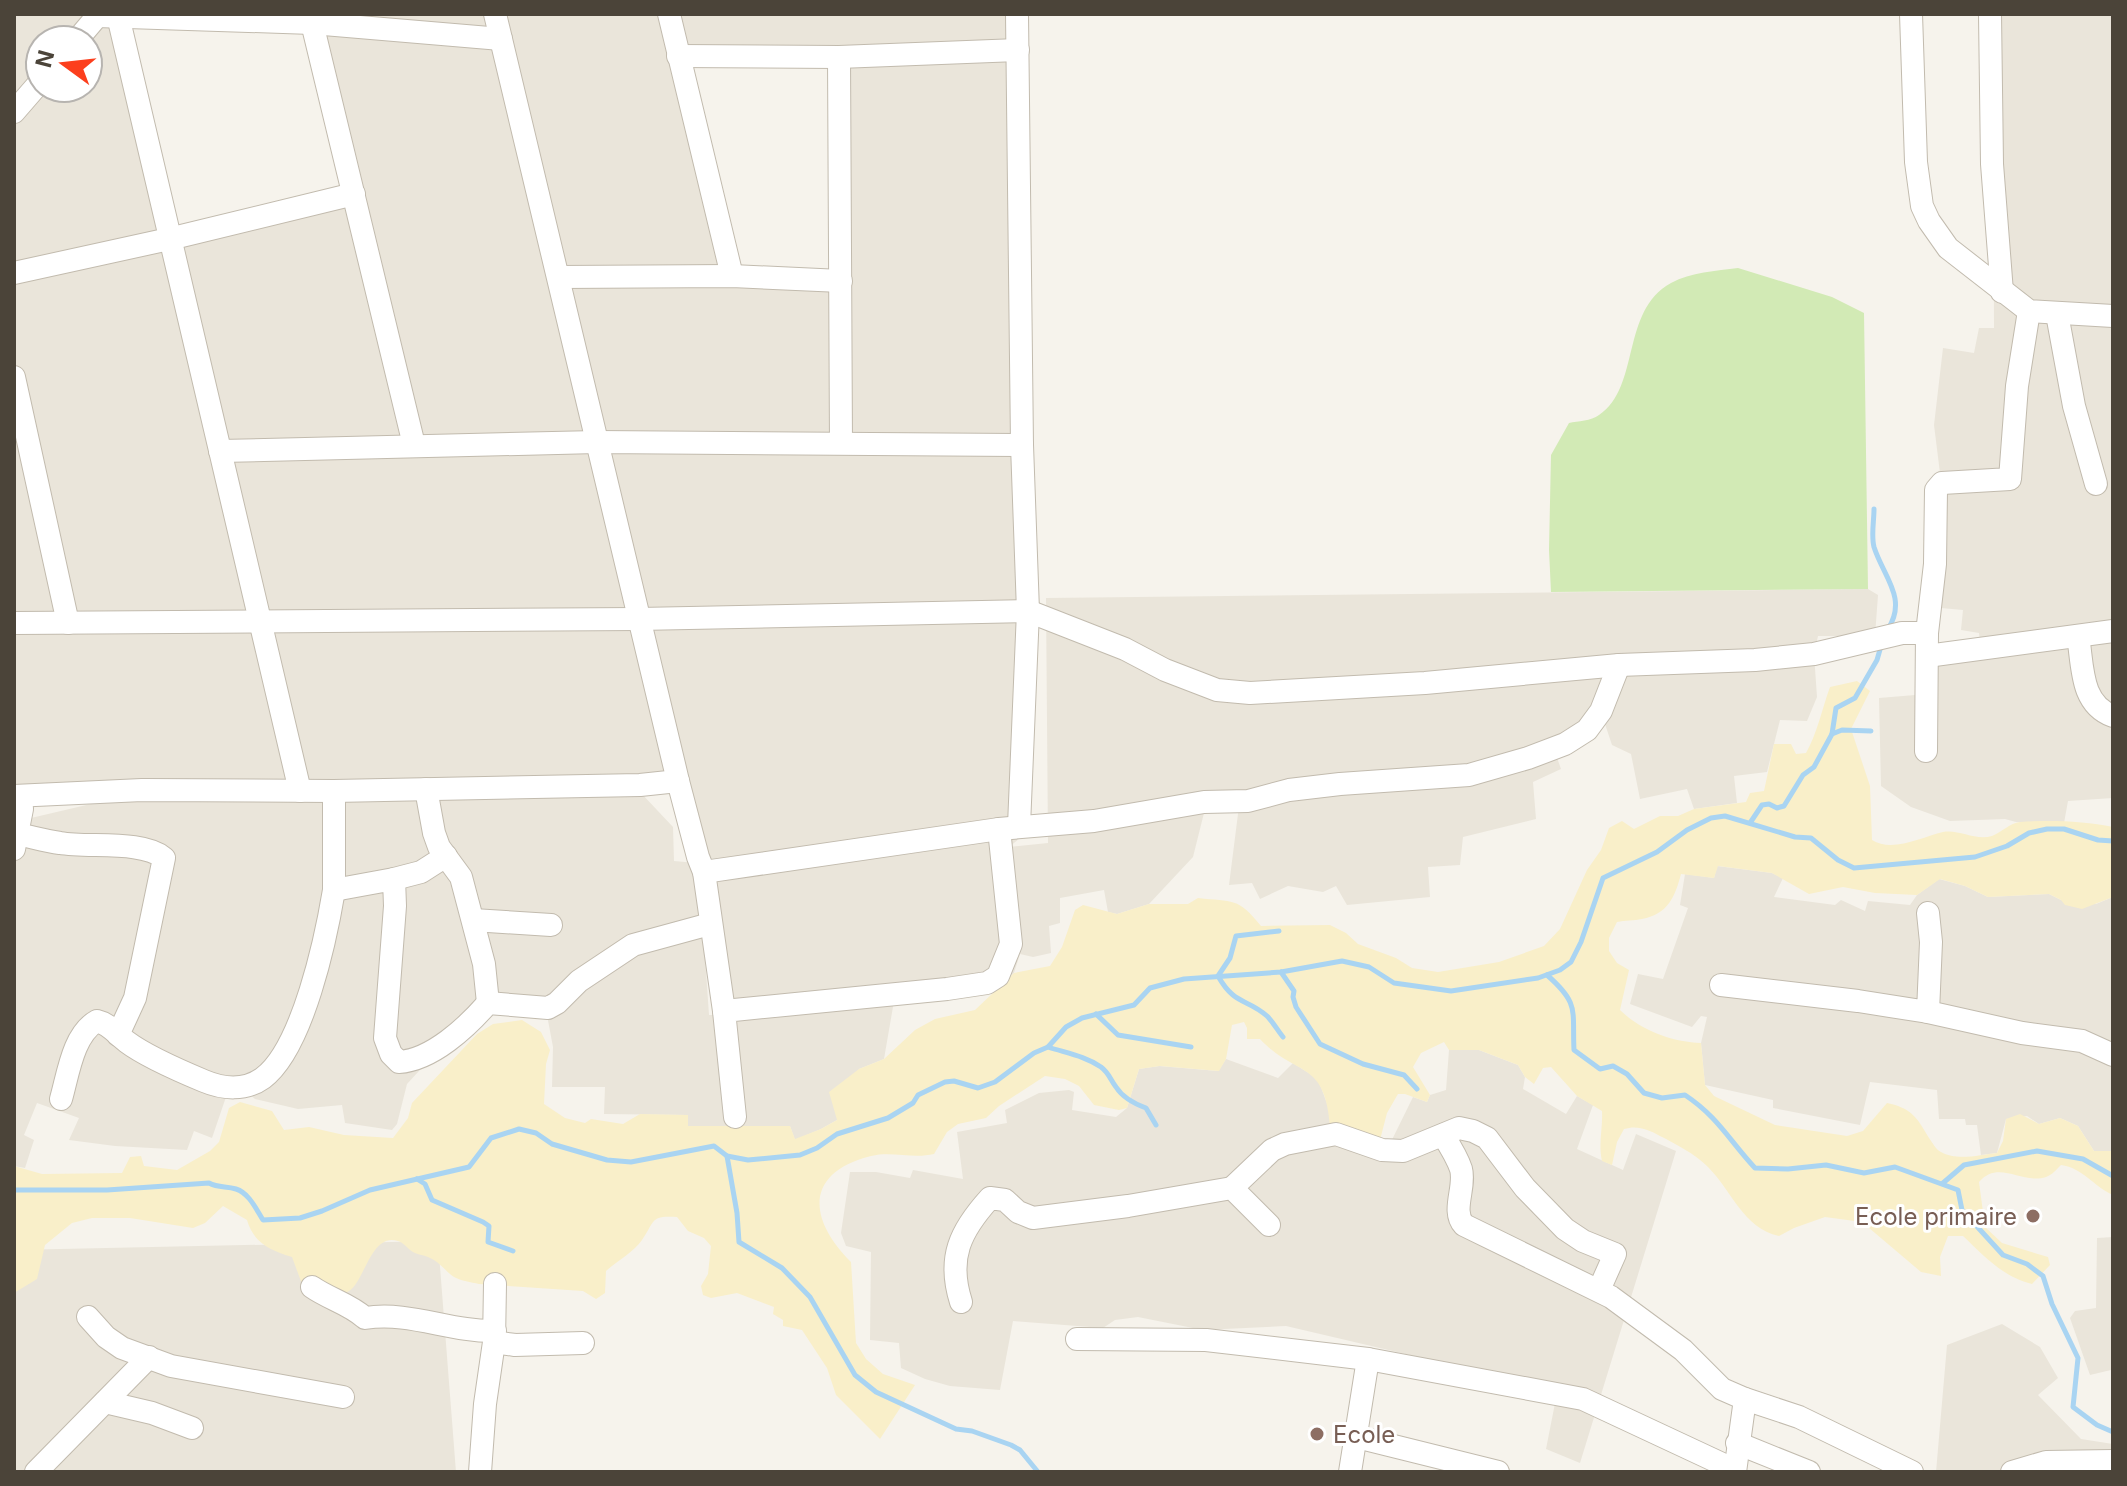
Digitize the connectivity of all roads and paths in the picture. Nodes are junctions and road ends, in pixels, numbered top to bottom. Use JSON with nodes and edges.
{"nodes":[{"id":1,"x":495,"y":14,"type":"edge"},
{"id":2,"x":669,"y":14,"type":"edge"},
{"id":3,"x":1017,"y":14,"type":"edge"},
{"id":4,"x":1911,"y":14,"type":"edge"},
{"id":5,"x":1990,"y":14,"type":"edge"},
{"id":6,"x":105,"y":15,"type":"edge"},
{"id":7,"x":312,"y":23,"type":"junction"},
{"id":8,"x":501,"y":39,"type":"junction"},
{"id":9,"x":1018,"y":50,"type":"junction"},
{"id":10,"x":678,"y":56,"type":"junction"},
{"id":11,"x":839,"y":57,"type":"junction"},
{"id":12,"x":354,"y":194,"type":"junction"},
{"id":13,"x":169,"y":239,"type":"junction"},
{"id":14,"x":14,"y":273,"type":"edge"},
{"id":15,"x":732,"y":276,"type":"junction"},
{"id":16,"x":559,"y":277,"type":"junction"},
{"id":17,"x":841,"y":281,"type":"junction"},
{"id":18,"x":2002,"y":292,"type":"junction"},
{"id":19,"x":2029,"y":311,"type":"junction"},
{"id":20,"x":2057,"y":314,"type":"junction"},
{"id":21,"x":2113,"y":316,"type":"edge"},
{"id":22,"x":14,"y":377,"type":"edge"},
{"id":23,"x":597,"y":442,"type":"junction"},
{"id":24,"x":841,"y":443,"type":"junction"},
{"id":25,"x":414,"y":445,"type":"junction"},
{"id":26,"x":1022,"y":445,"type":"junction"},
{"id":27,"x":220,"y":451,"type":"junction"},
{"id":28,"x":2096,"y":484,"type":"dead end"},
{"id":29,"x":1028,"y":611,"type":"junction"},
{"id":30,"x":639,"y":619,"type":"junction"},
{"id":31,"x":260,"y":621,"type":"junction"},
{"id":32,"x":14,"y":623,"type":"edge"},
{"id":33,"x":68,"y":623,"type":"junction"},
{"id":34,"x":2113,"y":631,"type":"edge"},
{"id":35,"x":1927,"y":633,"type":"junction"},
{"id":36,"x":2078,"y":636,"type":"junction"},
{"id":37,"x":1927,"y":656,"type":"junction"},
{"id":38,"x":1619,"y":665,"type":"junction"},
{"id":39,"x":2113,"y":716,"type":"edge"},
{"id":40,"x":1926,"y":751,"type":"dead end"},
{"id":41,"x":678,"y":781,"type":"junction"},
{"id":42,"x":426,"y":789,"type":"junction"},
{"id":43,"x":300,"y":791,"type":"junction"},
{"id":44,"x":334,"y":791,"type":"junction"},
{"id":45,"x":17,"y":796,"type":"edge"},
{"id":46,"x":1009,"y":828,"type":"junction"},
{"id":47,"x":16,"y":842,"type":"edge"},
{"id":48,"x":446,"y":856,"type":"junction"},
{"id":49,"x":704,"y":872,"type":"junction"},
{"id":50,"x":394,"y":879,"type":"junction"},
{"id":51,"x":334,"y":890,"type":"junction"},
{"id":52,"x":1928,"y":913,"type":"dead end"},
{"id":53,"x":473,"y":920,"type":"junction"},
{"id":54,"x":710,"y":924,"type":"junction"},
{"id":55,"x":551,"y":925,"type":"dead end"},
{"id":56,"x":1721,"y":985,"type":"dead end"},
{"id":57,"x":488,"y":1003,"type":"junction"},
{"id":58,"x":724,"y":1011,"type":"junction"},
{"id":59,"x":1928,"y":1012,"type":"junction"},
{"id":60,"x":118,"y":1035,"type":"junction"},
{"id":61,"x":2113,"y":1055,"type":"edge"},
{"id":62,"x":61,"y":1099,"type":"dead end"},
{"id":63,"x":735,"y":1117,"type":"dead end"},
{"id":64,"x":1443,"y":1135,"type":"junction"},
{"id":65,"x":1232,"y":1188,"type":"junction"},
{"id":66,"x":1269,"y":1225,"type":"dead end"},
{"id":67,"x":495,"y":1284,"type":"dead end"},
{"id":68,"x":312,"y":1287,"type":"dead end"},
{"id":69,"x":1599,"y":1290,"type":"junction"},
{"id":70,"x":961,"y":1302,"type":"dead end"},
{"id":71,"x":88,"y":1317,"type":"dead end"},
{"id":72,"x":494,"y":1337,"type":"junction"},
{"id":73,"x":1077,"y":1339,"type":"dead end"},
{"id":74,"x":583,"y":1343,"type":"dead end"},
{"id":75,"x":149,"y":1357,"type":"junction"},
{"id":76,"x":1368,"y":1359,"type":"junction"},
{"id":77,"x":343,"y":1397,"type":"dead end"},
{"id":78,"x":1745,"y":1399,"type":"junction"},
{"id":79,"x":105,"y":1402,"type":"junction"},
{"id":80,"x":192,"y":1428,"type":"dead end"},
{"id":81,"x":1357,"y":1437,"type":"junction"},
{"id":82,"x":1737,"y":1443,"type":"junction"},
{"id":83,"x":2113,"y":1461,"type":"edge"},
{"id":84,"x":1735,"y":1471,"type":"edge"},
{"id":85,"x":2017,"y":1471,"type":"edge"},
{"id":86,"x":36,"y":1472,"type":"edge"},
{"id":87,"x":480,"y":1472,"type":"edge"},
{"id":88,"x":1350,"y":1472,"type":"edge"},
{"id":89,"x":1498,"y":1472,"type":"edge"},
{"id":90,"x":1809,"y":1472,"type":"edge"},
{"id":91,"x":1912,"y":1472,"type":"edge"}],
"edges":[{"from":1,"to":8,"type":"street"},
{"from":2,"to":10,"type":"street"},
{"from":3,"to":9,"type":"street"},
{"from":4,"to":18,"type":"street"},
{"from":5,"to":18,"type":"street"},
{"from":6,"to":7,"type":"street"},
{"from":6,"to":13,"type":"street"},
{"from":7,"to":8,"type":"street"},
{"from":7,"to":12,"type":"street"},
{"from":8,"to":16,"type":"street"},
{"from":9,"to":11,"type":"street"},
{"from":9,"to":26,"type":"street"},
{"from":10,"to":11,"type":"street"},
{"from":10,"to":15,"type":"street"},
{"from":11,"to":17,"type":"street"},
{"from":12,"to":13,"type":"street"},
{"from":12,"to":25,"type":"street"},
{"from":13,"to":14,"type":"street"},
{"from":13,"to":27,"type":"street"},
{"from":15,"to":16,"type":"street"},
{"from":15,"to":17,"type":"street"},
{"from":16,"to":23,"type":"street"},
{"from":17,"to":24,"type":"street"},
{"from":18,"to":19,"type":"street"},
{"from":19,"to":20,"type":"street"},
{"from":19,"to":35,"type":"street"},
{"from":20,"to":21,"type":"street"},
{"from":20,"to":28,"type":"street"},
{"from":22,"to":33,"type":"street"},
{"from":23,"to":24,"type":"street"},
{"from":23,"to":25,"type":"street"},
{"from":23,"to":30,"type":"street"},
{"from":24,"to":26,"type":"street"},
{"from":25,"to":27,"type":"street"},
{"from":26,"to":29,"type":"street"},
{"from":27,"to":31,"type":"street"},
{"from":29,"to":30,"type":"street"},
{"from":29,"to":38,"type":"street"},
{"from":29,"to":46,"type":"street"},
{"from":30,"to":31,"type":"street"},
{"from":30,"to":41,"type":"street"},
{"from":31,"to":33,"type":"street"},
{"from":31,"to":43,"type":"street"},
{"from":32,"to":33,"type":"street"},
{"from":34,"to":36,"type":"street"},
{"from":35,"to":37,"type":"street"},
{"from":35,"to":38,"type":"street"},
{"from":36,"to":37,"type":"street"},
{"from":36,"to":39,"type":"street"},
{"from":37,"to":40,"type":"street"},
{"from":38,"to":46,"type":"street"},
{"from":41,"to":42,"type":"street"},
{"from":41,"to":49,"type":"street"},
{"from":42,"to":44,"type":"street"},
{"from":42,"to":48,"type":"street"},
{"from":43,"to":44,"type":"street"},
{"from":43,"to":45,"type":"street"},
{"from":44,"to":51,"type":"street"},
{"from":45,"to":47,"type":"street"},
{"from":46,"to":49,"type":"street"},
{"from":46,"to":58,"type":"street"},
{"from":47,"to":60,"type":"street"},
{"from":48,"to":50,"type":"street"},
{"from":48,"to":53,"type":"street"},
{"from":49,"to":54,"type":"street"},
{"from":50,"to":51,"type":"street"},
{"from":50,"to":57,"type":"street"},
{"from":51,"to":60,"type":"street"},
{"from":52,"to":59,"type":"street"},
{"from":53,"to":55,"type":"street"},
{"from":53,"to":57,"type":"street"},
{"from":54,"to":57,"type":"street"},
{"from":54,"to":58,"type":"street"},
{"from":56,"to":59,"type":"street"},
{"from":58,"to":63,"type":"street"},
{"from":59,"to":61,"type":"street"},
{"from":60,"to":62,"type":"street"},
{"from":64,"to":65,"type":"street"},
{"from":64,"to":69,"type":"street"},
{"from":64,"to":69,"type":"street"},
{"from":65,"to":66,"type":"street"},
{"from":65,"to":70,"type":"street"},
{"from":67,"to":72,"type":"street"},
{"from":68,"to":72,"type":"street"},
{"from":69,"to":78,"type":"street"},
{"from":71,"to":75,"type":"street"},
{"from":72,"to":74,"type":"street"},
{"from":72,"to":87,"type":"street"},
{"from":73,"to":76,"type":"street"},
{"from":75,"to":77,"type":"street"},
{"from":75,"to":79,"type":"street"},
{"from":76,"to":81,"type":"street"},
{"from":76,"to":84,"type":"street"},
{"from":78,"to":82,"type":"street"},
{"from":78,"to":91,"type":"street"},
{"from":79,"to":80,"type":"street"},
{"from":79,"to":86,"type":"street"},
{"from":81,"to":88,"type":"street"},
{"from":81,"to":89,"type":"street"},
{"from":82,"to":84,"type":"street"},
{"from":82,"to":90,"type":"street"},
{"from":83,"to":85,"type":"street"}]}
